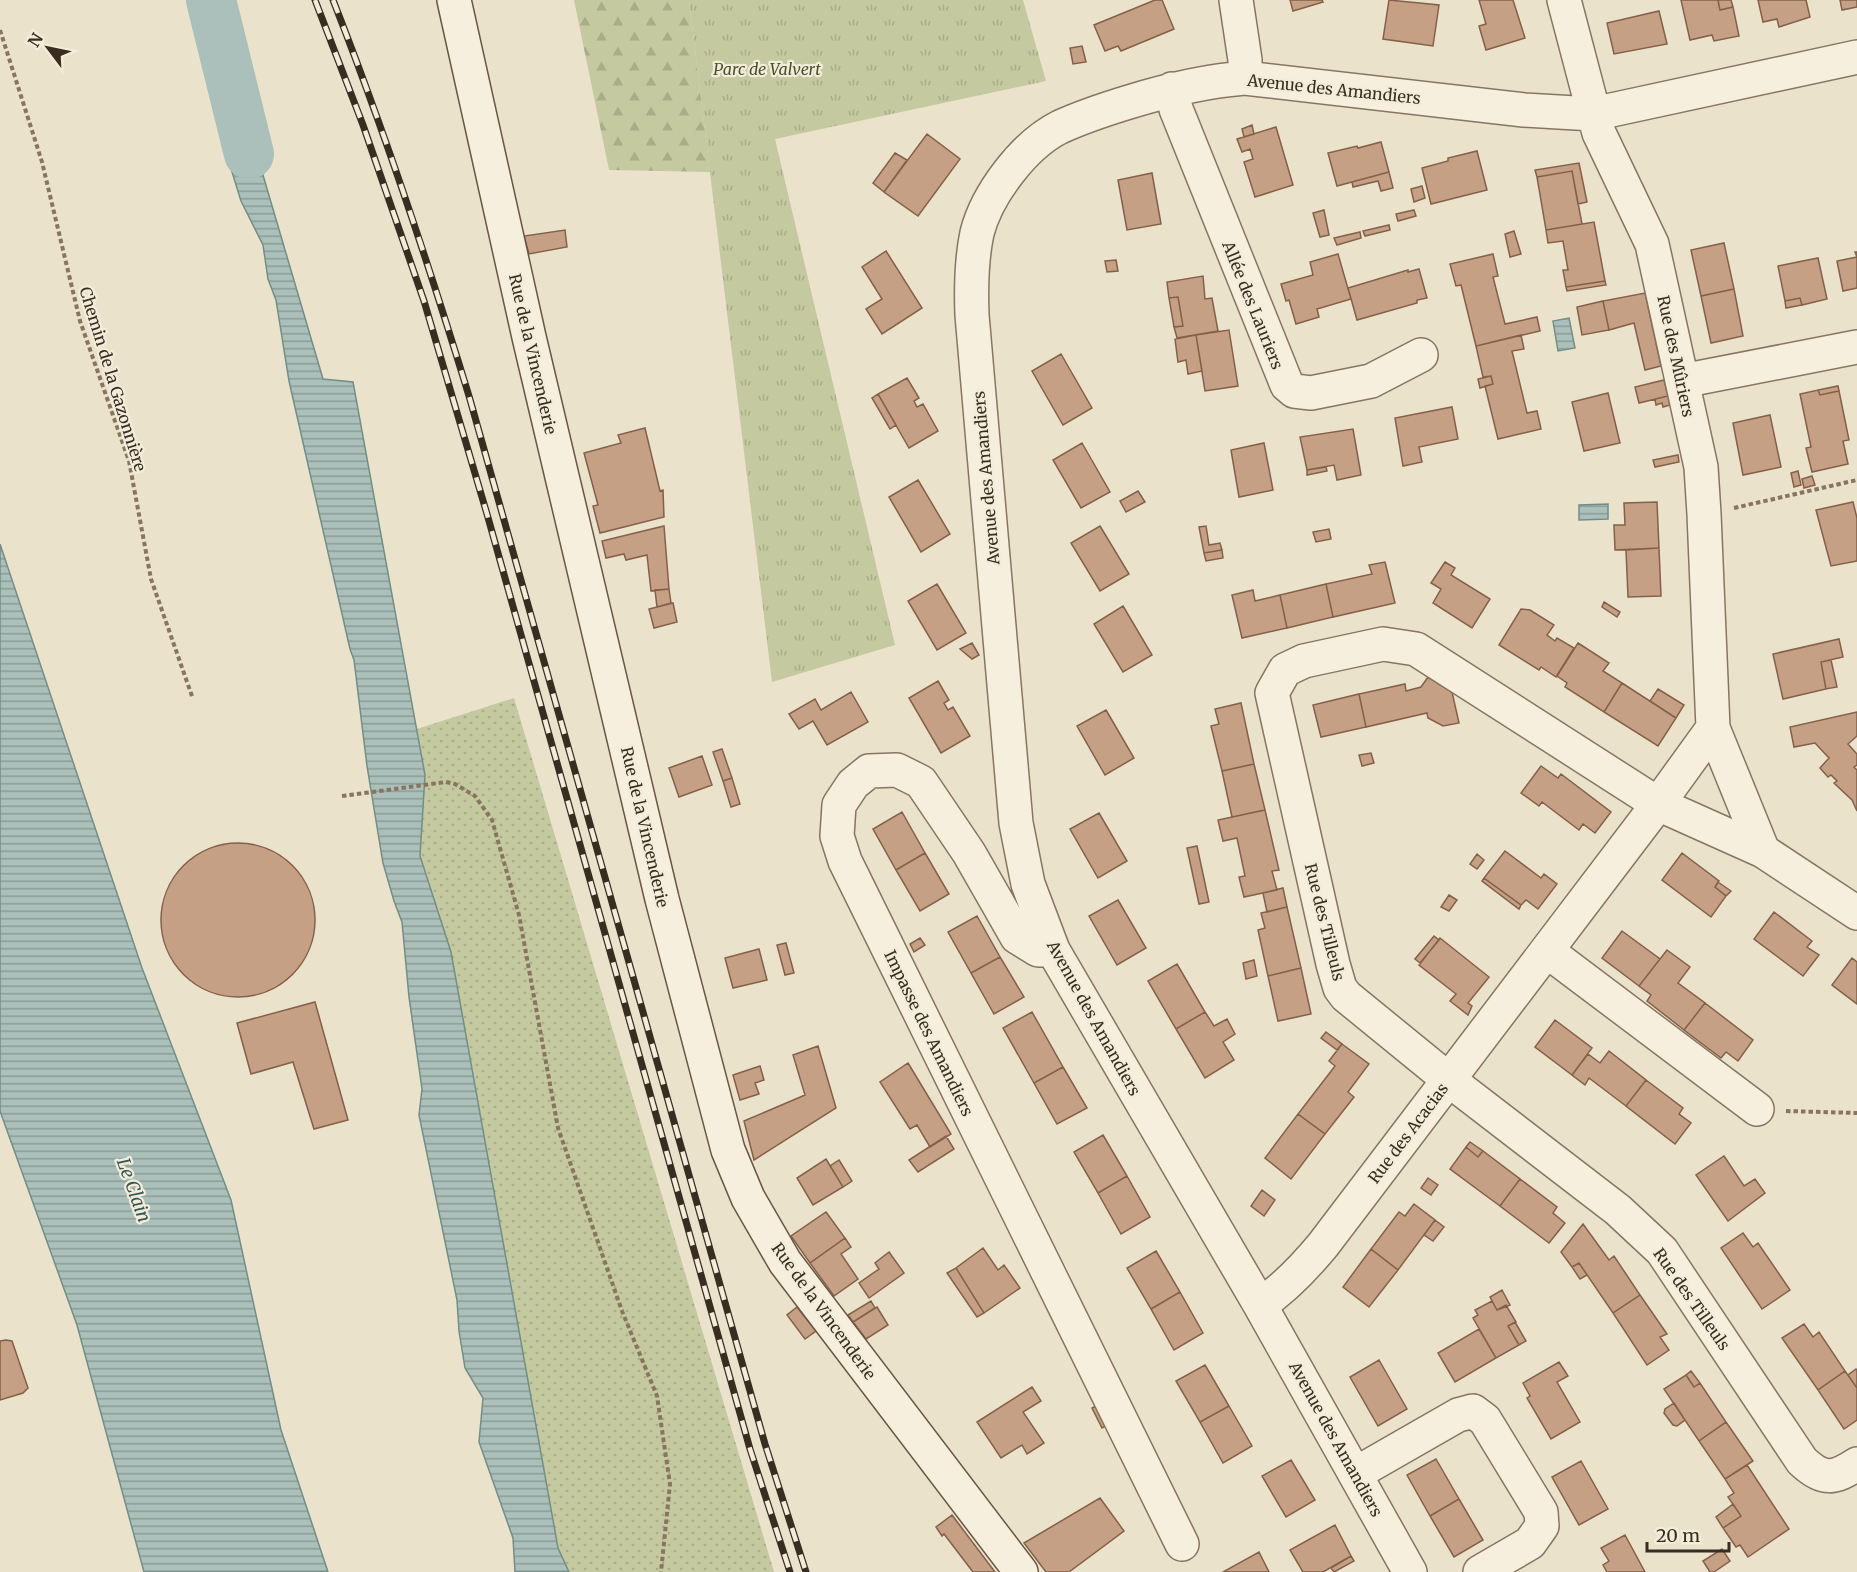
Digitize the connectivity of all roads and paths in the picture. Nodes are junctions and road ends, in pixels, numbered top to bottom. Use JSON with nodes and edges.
{"nodes":[{"id":1,"x":454,"y":0,"type":"edge"},
{"id":2,"x":1236,"y":0,"type":"edge"},
{"id":3,"x":1564,"y":0,"type":"edge"},
{"id":4,"x":0,"y":30,"type":"edge"},
{"id":5,"x":1857,"y":57,"type":"edge"},
{"id":6,"x":1245,"y":78,"type":"junction"},
{"id":7,"x":1172,"y":88,"type":"junction"},
{"id":8,"x":1593,"y":114,"type":"junction"},
{"id":9,"x":1857,"y":347,"type":"edge"},
{"id":10,"x":1421,"y":355,"type":"dead end"},
{"id":11,"x":1682,"y":381,"type":"junction"},
{"id":12,"x":1857,"y":480,"type":"edge"},
{"id":13,"x":1704,"y":514,"type":"junction"},
{"id":14,"x":193,"y":699,"type":"dead end"},
{"id":15,"x":1713,"y":728,"type":"junction"},
{"id":16,"x":342,"y":796,"type":"dead end"},
{"id":17,"x":1658,"y":804,"type":"junction"},
{"id":18,"x":1763,"y":851,"type":"junction"},
{"id":19,"x":1857,"y":913,"type":"edge"},
{"id":20,"x":1053,"y":950,"type":"junction"},
{"id":21,"x":1547,"y":951,"type":"junction"},
{"id":22,"x":1449,"y":1080,"type":"junction"},
{"id":23,"x":1757,"y":1109,"type":"joint"},
{"id":24,"x":1857,"y":1113,"type":"edge"},
{"id":25,"x":1260,"y":1305,"type":"junction"},
{"id":26,"x":1857,"y":1464,"type":"edge"},
{"id":27,"x":1354,"y":1474,"type":"junction"},
{"id":28,"x":1182,"y":1545,"type":"dead end"},
{"id":29,"x":661,"y":1572,"type":"edge"},
{"id":30,"x":1021,"y":1572,"type":"edge"},
{"id":31,"x":1410,"y":1572,"type":"edge"},
{"id":32,"x":1480,"y":1572,"type":"edge"}],
"edges":[{"from":1,"to":30,"type":"street","name":"Rue de la Vincenderie"},
{"from":2,"to":6,"type":"street"},
{"from":3,"to":8,"type":"street","name":"Rue des Mûriers"},
{"from":4,"to":14,"type":"path","name":"Chemin de la Gazonnière"},
{"from":5,"to":8,"type":"street","name":"Avenue des Amandiers"},
{"from":6,"to":7,"type":"street","name":"Avenue des Amandiers"},
{"from":6,"to":8,"type":"street","name":"Avenue des Amandiers"},
{"from":7,"to":10,"type":"street","name":"Allée des Lauriers"},
{"from":7,"to":20,"type":"street","name":"Avenue des Amandiers"},
{"from":8,"to":11,"type":"street","name":"Rue des Mûriers"},
{"from":9,"to":11,"type":"street"},
{"from":11,"to":13,"type":"street","name":"Rue des Mûriers"},
{"from":12,"to":13,"type":"path"},
{"from":13,"to":15,"type":"street","name":"Rue des Mûriers"},
{"from":15,"to":17,"type":"street"},
{"from":15,"to":18,"type":"street","name":"Rue des Mûriers"},
{"from":16,"to":29,"type":"path"},
{"from":17,"to":18,"type":"street","name":"Rue des Tilleuls"},
{"from":17,"to":21,"type":"street","name":"Rue des Acacias"},
{"from":17,"to":22,"type":"street","name":"Rue des Tilleuls"},
{"from":18,"to":19,"type":"street"},
{"from":20,"to":25,"type":"street","name":"Avenue des Amandiers"},
{"from":20,"to":28,"type":"street","name":"Impasse des Amandiers"},
{"from":21,"to":22,"type":"street","name":"Rue des Acacias"},
{"from":21,"to":23,"type":"street"},
{"from":22,"to":25,"type":"street","name":"Rue des Acacias"},
{"from":22,"to":26,"type":"street","name":"Rue des Tilleuls"},
{"from":23,"to":24,"type":"path"},
{"from":25,"to":27,"type":"street","name":"Avenue des Amandiers"},
{"from":27,"to":31,"type":"street","name":"Avenue des Amandiers"},
{"from":27,"to":32,"type":"street"}]}
